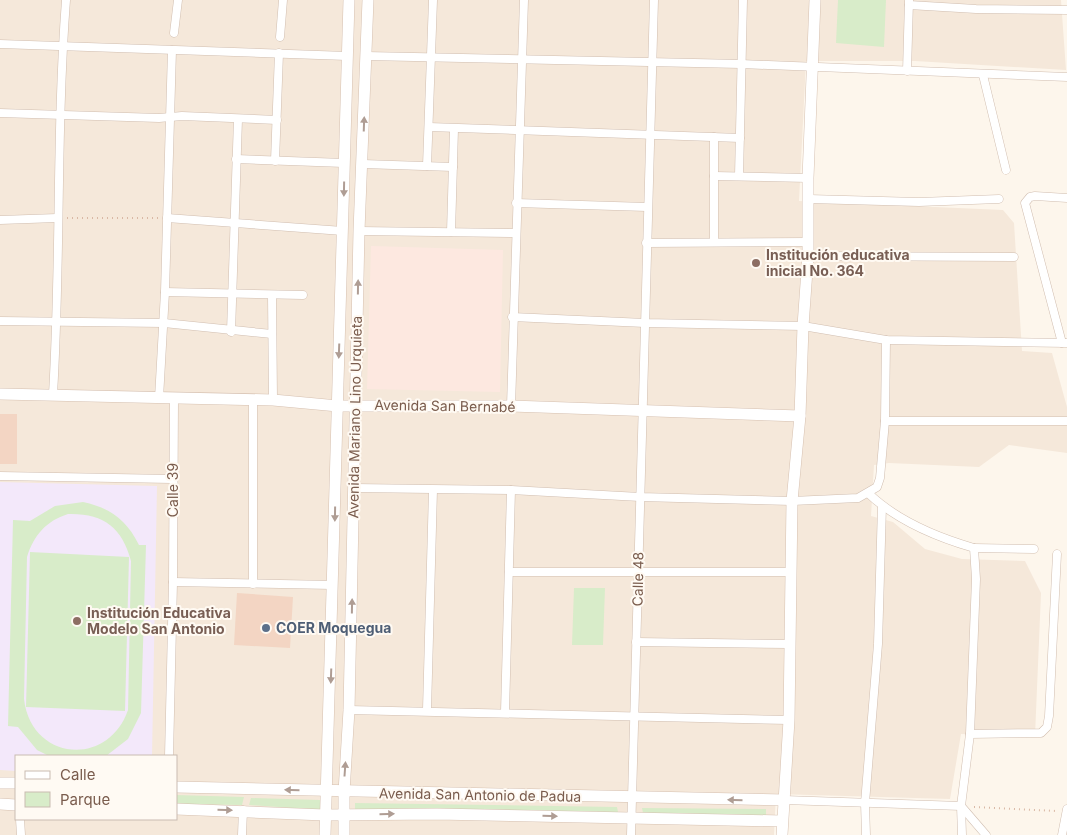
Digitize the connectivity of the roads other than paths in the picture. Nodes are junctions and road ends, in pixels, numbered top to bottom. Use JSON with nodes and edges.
{"nodes":[{"id":1,"x":66,"y":0,"type":"edge"},
{"id":2,"x":178,"y":0,"type":"edge"},
{"id":3,"x":283,"y":0,"type":"edge"},
{"id":4,"x":349,"y":0,"type":"edge"},
{"id":5,"x":368,"y":0,"type":"edge"},
{"id":6,"x":433,"y":0,"type":"edge"},
{"id":7,"x":524,"y":0,"type":"edge"},
{"id":8,"x":654,"y":0,"type":"edge"},
{"id":9,"x":743,"y":0,"type":"edge"},
{"id":10,"x":815,"y":0,"type":"edge"},
{"id":11,"x":909,"y":3,"type":"edge"},
{"id":12,"x":1067,"y":10,"type":"edge"},
{"id":13,"x":174,"y":33,"type":"dead end"},
{"id":14,"x":280,"y":37,"type":"dead end"},
{"id":15,"x":0,"y":44,"type":"edge"},
{"id":16,"x":63,"y":45,"type":"junction"},
{"id":17,"x":172,"y":50,"type":"junction"},
{"id":18,"x":279,"y":53,"type":"junction"},
{"id":19,"x":347,"y":56,"type":"junction"},
{"id":20,"x":366,"y":56,"type":"junction"},
{"id":21,"x":431,"y":58,"type":"junction"},
{"id":22,"x":521,"y":59,"type":"junction"},
{"id":23,"x":652,"y":62,"type":"junction"},
{"id":24,"x":741,"y":64,"type":"junction"},
{"id":25,"x":812,"y":67,"type":"junction"},
{"id":26,"x":907,"y":72,"type":"junction"},
{"id":27,"x":982,"y":75,"type":"junction"},
{"id":28,"x":1067,"y":77,"type":"edge"},
{"id":29,"x":0,"y":113,"type":"edge"},
{"id":30,"x":61,"y":116,"type":"junction"},
{"id":31,"x":171,"y":117,"type":"junction"},
{"id":32,"x":238,"y":119,"type":"junction"},
{"id":33,"x":276,"y":120,"type":"junction"},
{"id":34,"x":429,"y":128,"type":"junction"},
{"id":35,"x":454,"y":129,"type":"junction"},
{"id":36,"x":519,"y":131,"type":"junction"},
{"id":37,"x":650,"y":136,"type":"junction"},
{"id":38,"x":714,"y":137,"type":"junction"},
{"id":39,"x":740,"y":138,"type":"junction"},
{"id":40,"x":236,"y":159,"type":"junction"},
{"id":41,"x":275,"y":161,"type":"junction"},
{"id":42,"x":344,"y":163,"type":"junction"},
{"id":43,"x":362,"y":164,"type":"junction"},
{"id":44,"x":428,"y":166,"type":"junction"},
{"id":45,"x":454,"y":167,"type":"junction"},
{"id":46,"x":1006,"y":170,"type":"dead end"},
{"id":47,"x":714,"y":176,"type":"junction"},
{"id":48,"x":739,"y":176,"type":"junction"},
{"id":49,"x":808,"y":178,"type":"junction"},
{"id":50,"x":1067,"y":198,"type":"edge"},
{"id":51,"x":809,"y":199,"type":"junction"},
{"id":52,"x":999,"y":199,"type":"dead end"},
{"id":53,"x":516,"y":204,"type":"junction"},
{"id":54,"x":647,"y":207,"type":"junction"},
{"id":55,"x":57,"y":218,"type":"junction"},
{"id":56,"x":167,"y":218,"type":"junction"},
{"id":57,"x":0,"y":220,"type":"edge"},
{"id":58,"x":234,"y":225,"type":"junction"},
{"id":59,"x":343,"y":231,"type":"junction"},
{"id":60,"x":359,"y":231,"type":"junction"},
{"id":61,"x":451,"y":232,"type":"junction"},
{"id":62,"x":516,"y":233,"type":"junction"},
{"id":63,"x":714,"y":242,"type":"junction"},
{"id":64,"x":808,"y":242,"type":"junction"},
{"id":65,"x":646,"y":243,"type":"junction"},
{"id":66,"x":808,"y":256,"type":"junction"},
{"id":67,"x":1014,"y":258,"type":"dead end"},
{"id":68,"x":165,"y":292,"type":"junction"},
{"id":69,"x":272,"y":294,"type":"junction"},
{"id":70,"x":233,"y":295,"type":"junction"},
{"id":71,"x":303,"y":295,"type":"dead end"},
{"id":72,"x":512,"y":317,"type":"junction"},
{"id":73,"x":58,"y":320,"type":"junction"},
{"id":74,"x":0,"y":321,"type":"edge"},
{"id":75,"x":164,"y":323,"type":"junction"},
{"id":76,"x":645,"y":323,"type":"junction"},
{"id":77,"x":803,"y":326,"type":"junction"},
{"id":78,"x":232,"y":332,"type":"junction"},
{"id":79,"x":272,"y":334,"type":"junction"},
{"id":80,"x":886,"y":340,"type":"junction"},
{"id":81,"x":1064,"y":343,"type":"edge"},
{"id":82,"x":0,"y":394,"type":"edge"},
{"id":83,"x":53,"y":394,"type":"junction"},
{"id":84,"x":159,"y":398,"type":"junction"},
{"id":85,"x":174,"y":399,"type":"junction"},
{"id":86,"x":253,"y":400,"type":"junction"},
{"id":87,"x":272,"y":400,"type":"junction"},
{"id":88,"x":355,"y":405,"type":"junction"},
{"id":89,"x":338,"y":406,"type":"junction"},
{"id":90,"x":511,"y":406,"type":"junction"},
{"id":91,"x":642,"y":410,"type":"junction"},
{"id":92,"x":800,"y":416,"type":"junction"},
{"id":93,"x":885,"y":421,"type":"junction"},
{"id":94,"x":1067,"y":421,"type":"edge"},
{"id":95,"x":0,"y":476,"type":"edge"},
{"id":96,"x":172,"y":479,"type":"junction"},
{"id":97,"x":354,"y":488,"type":"junction"},
{"id":98,"x":433,"y":490,"type":"junction"},
{"id":99,"x":511,"y":490,"type":"junction"},
{"id":100,"x":868,"y":494,"type":"junction"},
{"id":101,"x":640,"y":497,"type":"junction"},
{"id":102,"x":792,"y":501,"type":"junction"},
{"id":103,"x":882,"y":506,"type":"junction"},
{"id":104,"x":974,"y":548,"type":"junction"},
{"id":105,"x":1034,"y":549,"type":"dead end"},
{"id":106,"x":1057,"y":554,"type":"dead end"},
{"id":107,"x":638,"y":571,"type":"junction"},
{"id":108,"x":509,"y":572,"type":"junction"},
{"id":109,"x":790,"y":572,"type":"junction"},
{"id":110,"x":173,"y":582,"type":"junction"},
{"id":111,"x":253,"y":584,"type":"junction"},
{"id":112,"x":333,"y":585,"type":"junction"},
{"id":113,"x":636,"y":642,"type":"junction"},
{"id":114,"x":789,"y":644,"type":"junction"},
{"id":115,"x":349,"y":710,"type":"junction"},
{"id":116,"x":427,"y":710,"type":"junction"},
{"id":117,"x":505,"y":712,"type":"junction"},
{"id":118,"x":634,"y":716,"type":"junction"},
{"id":119,"x":789,"y":720,"type":"junction"},
{"id":120,"x":970,"y":734,"type":"junction"},
{"id":121,"x":169,"y":755,"type":"edge"},
{"id":122,"x":0,"y":783,"type":"edge"},
{"id":123,"x":15,"y":783,"type":"edge"},
{"id":124,"x":178,"y":787,"type":"edge"},
{"id":125,"x":328,"y":791,"type":"junction"},
{"id":126,"x":344,"y":792,"type":"junction"},
{"id":127,"x":438,"y":794,"type":"junction"},
{"id":128,"x":530,"y":796,"type":"junction"},
{"id":129,"x":632,"y":798,"type":"junction"},
{"id":130,"x":784,"y":800,"type":"junction"},
{"id":131,"x":864,"y":803,"type":"junction"},
{"id":132,"x":0,"y":804,"type":"edge"},
{"id":133,"x":15,"y":804,"type":"edge"},
{"id":134,"x":961,"y":806,"type":"junction"},
{"id":135,"x":178,"y":809,"type":"edge"},
{"id":136,"x":243,"y":810,"type":"junction"},
{"id":137,"x":1067,"y":810,"type":"edge"},
{"id":138,"x":437,"y":814,"type":"junction"},
{"id":139,"x":325,"y":815,"type":"junction"},
{"id":140,"x":344,"y":815,"type":"junction"},
{"id":141,"x":530,"y":816,"type":"junction"},
{"id":142,"x":632,"y":818,"type":"junction"},
{"id":143,"x":20,"y":820,"type":"edge"},
{"id":144,"x":782,"y":822,"type":"junction"},
{"id":145,"x":1062,"y":832,"type":"edge"},
{"id":146,"x":21,"y":835,"type":"edge"},
{"id":147,"x":242,"y":835,"type":"edge"},
{"id":148,"x":325,"y":835,"type":"edge"},
{"id":149,"x":344,"y":835,"type":"edge"},
{"id":150,"x":631,"y":835,"type":"edge"},
{"id":151,"x":782,"y":835,"type":"edge"},
{"id":152,"x":866,"y":835,"type":"edge"},
{"id":153,"x":962,"y":835,"type":"edge"},
{"id":154,"x":986,"y":835,"type":"edge"}],
"edges":[{"from":1,"to":16,"type":"street"},
{"from":2,"to":13,"type":"street"},
{"from":3,"to":14,"type":"street"},
{"from":4,"to":19,"type":"street","name":"Avenida Mariano Lino Urquieta"},
{"from":5,"to":20,"type":"street","name":"Avenida Mariano Lino Urquieta"},
{"from":6,"to":21,"type":"street"},
{"from":7,"to":22,"type":"street"},
{"from":8,"to":23,"type":"street","name":"Calle 48"},
{"from":9,"to":24,"type":"street"},
{"from":10,"to":25,"type":"street"},
{"from":11,"to":12,"type":"street"},
{"from":11,"to":26,"type":"street"},
{"from":15,"to":16,"type":"street"},
{"from":16,"to":17,"type":"street"},
{"from":16,"to":30,"type":"street"},
{"from":17,"to":18,"type":"street"},
{"from":17,"to":31,"type":"street"},
{"from":18,"to":19,"type":"street"},
{"from":18,"to":33,"type":"street"},
{"from":19,"to":42,"type":"street","name":"Avenida Mariano Lino Urquieta"},
{"from":20,"to":21,"type":"street"},
{"from":43,"to":20,"type":"street","name":"Avenida Mariano Lino Urquieta","one_way":true},
{"from":21,"to":22,"type":"street"},
{"from":21,"to":34,"type":"street"},
{"from":22,"to":23,"type":"street"},
{"from":22,"to":36,"type":"street"},
{"from":23,"to":24,"type":"street"},
{"from":23,"to":37,"type":"street","name":"Calle 48"},
{"from":24,"to":25,"type":"street"},
{"from":24,"to":39,"type":"street"},
{"from":25,"to":26,"type":"street"},
{"from":25,"to":49,"type":"street"},
{"from":26,"to":27,"type":"street"},
{"from":27,"to":28,"type":"street"},
{"from":27,"to":46,"type":"street"},
{"from":29,"to":30,"type":"street"},
{"from":30,"to":31,"type":"street"},
{"from":30,"to":55,"type":"street"},
{"from":31,"to":32,"type":"street"},
{"from":31,"to":56,"type":"street"},
{"from":32,"to":33,"type":"street"},
{"from":32,"to":40,"type":"street"},
{"from":33,"to":41,"type":"street"},
{"from":34,"to":35,"type":"street"},
{"from":34,"to":44,"type":"street"},
{"from":35,"to":36,"type":"street"},
{"from":35,"to":45,"type":"street"},
{"from":36,"to":37,"type":"street"},
{"from":36,"to":53,"type":"street"},
{"from":37,"to":38,"type":"street"},
{"from":37,"to":54,"type":"street","name":"Calle 48"},
{"from":38,"to":39,"type":"street"},
{"from":38,"to":47,"type":"street"},
{"from":39,"to":48,"type":"street"},
{"from":40,"to":41,"type":"street"},
{"from":40,"to":58,"type":"street"},
{"from":41,"to":42,"type":"street"},
{"from":42,"to":59,"type":"street","name":"Avenida Mariano Lino Urquieta","one_way":true},
{"from":43,"to":44,"type":"street"},
{"from":43,"to":60,"type":"street","name":"Avenida Mariano Lino Urquieta"},
{"from":44,"to":45,"type":"street"},
{"from":45,"to":61,"type":"street"},
{"from":47,"to":48,"type":"street"},
{"from":47,"to":63,"type":"street"},
{"from":48,"to":49,"type":"street"},
{"from":49,"to":51,"type":"street"},
{"from":50,"to":81,"type":"street"},
{"from":51,"to":52,"type":"street"},
{"from":51,"to":64,"type":"street"},
{"from":53,"to":54,"type":"street"},
{"from":53,"to":62,"type":"street"},
{"from":54,"to":65,"type":"street","name":"Calle 48"},
{"from":55,"to":57,"type":"street"},
{"from":55,"to":73,"type":"street"},
{"from":56,"to":58,"type":"street"},
{"from":56,"to":68,"type":"street"},
{"from":58,"to":59,"type":"street"},
{"from":58,"to":70,"type":"street"},
{"from":59,"to":89,"type":"street","name":"Avenida Mariano Lino Urquieta","one_way":true},
{"from":60,"to":61,"type":"street"},
{"from":88,"to":60,"type":"street","name":"Avenida Mariano Lino Urquieta","one_way":true},
{"from":61,"to":62,"type":"street"},
{"from":62,"to":72,"type":"street"},
{"from":63,"to":64,"type":"street"},
{"from":63,"to":65,"type":"street"},
{"from":64,"to":66,"type":"street"},
{"from":65,"to":76,"type":"street","name":"Calle 48"},
{"from":66,"to":67,"type":"street"},
{"from":66,"to":77,"type":"street"},
{"from":68,"to":70,"type":"street"},
{"from":68,"to":75,"type":"street"},
{"from":69,"to":70,"type":"street"},
{"from":69,"to":71,"type":"street"},
{"from":69,"to":79,"type":"street"},
{"from":70,"to":78,"type":"street"},
{"from":72,"to":76,"type":"street"},
{"from":72,"to":90,"type":"street"},
{"from":73,"to":74,"type":"street"},
{"from":73,"to":75,"type":"street"},
{"from":73,"to":83,"type":"street"},
{"from":75,"to":78,"type":"street"},
{"from":75,"to":84,"type":"street"},
{"from":76,"to":77,"type":"street"},
{"from":76,"to":91,"type":"street","name":"Calle 48"},
{"from":77,"to":80,"type":"street"},
{"from":77,"to":92,"type":"street"},
{"from":78,"to":79,"type":"street"},
{"from":79,"to":87,"type":"street"},
{"from":80,"to":81,"type":"street"},
{"from":80,"to":93,"type":"street"},
{"from":82,"to":83,"type":"street","name":"Avenida San Bernabé"},
{"from":83,"to":84,"type":"street","name":"Avenida San Bernabé"},
{"from":84,"to":85,"type":"street","name":"Avenida San Bernabé"},
{"from":85,"to":86,"type":"street","name":"Avenida San Bernabé"},
{"from":85,"to":96,"type":"street","name":"Calle 39"},
{"from":86,"to":87,"type":"street","name":"Avenida San Bernabé"},
{"from":86,"to":111,"type":"street"},
{"from":87,"to":89,"type":"street","name":"Avenida San Bernabé"},
{"from":88,"to":89,"type":"street","name":"Avenida San Bernabé"},
{"from":88,"to":90,"type":"street","name":"Avenida San Bernabé"},
{"from":88,"to":97,"type":"street","name":"Avenida Mariano Lino Urquieta"},
{"from":89,"to":112,"type":"street","name":"Avenida Mariano Lino Urquieta","one_way":true},
{"from":90,"to":91,"type":"street","name":"Avenida San Bernabé"},
{"from":91,"to":92,"type":"street","name":"Avenida San Bernabé"},
{"from":91,"to":101,"type":"street","name":"Calle 48"},
{"from":92,"to":102,"type":"street"},
{"from":93,"to":94,"type":"street"},
{"from":93,"to":100,"type":"street"},
{"from":95,"to":96,"type":"street"},
{"from":96,"to":110,"type":"street","name":"Calle 39"},
{"from":97,"to":98,"type":"street"},
{"from":115,"to":97,"type":"street","name":"Avenida Mariano Lino Urquieta","one_way":true},
{"from":98,"to":99,"type":"street"},
{"from":98,"to":116,"type":"street"},
{"from":99,"to":101,"type":"street"},
{"from":99,"to":108,"type":"street"},
{"from":100,"to":102,"type":"street"},
{"from":100,"to":103,"type":"street"},
{"from":101,"to":102,"type":"street"},
{"from":101,"to":107,"type":"street","name":"Calle 48"},
{"from":102,"to":109,"type":"street"},
{"from":103,"to":104,"type":"street"},
{"from":103,"to":131,"type":"street"},
{"from":104,"to":105,"type":"street"},
{"from":104,"to":120,"type":"street"},
{"from":106,"to":120,"type":"street"},
{"from":107,"to":108,"type":"street"},
{"from":107,"to":109,"type":"street"},
{"from":107,"to":113,"type":"street","name":"Calle 48"},
{"from":108,"to":117,"type":"street"},
{"from":109,"to":114,"type":"street"},
{"from":110,"to":111,"type":"street"},
{"from":110,"to":121,"type":"street","name":"Calle 39"},
{"from":111,"to":112,"type":"street"},
{"from":112,"to":125,"type":"street","name":"Avenida Mariano Lino Urquieta","one_way":true},
{"from":113,"to":114,"type":"street"},
{"from":113,"to":118,"type":"street","name":"Calle 48"},
{"from":114,"to":119,"type":"street"},
{"from":115,"to":116,"type":"street"},
{"from":126,"to":115,"type":"street","name":"Avenida Mariano Lino Urquieta","one_way":true},
{"from":116,"to":117,"type":"street"},
{"from":117,"to":118,"type":"street"},
{"from":118,"to":119,"type":"street"},
{"from":118,"to":129,"type":"street","name":"Calle 48"},
{"from":119,"to":130,"type":"street"},
{"from":120,"to":134,"type":"street"},
{"from":122,"to":123,"type":"street"},
{"from":125,"to":124,"type":"street","name":"Avenida San Antonio de Padua","one_way":true},
{"from":125,"to":126,"type":"street","name":"Avenida San Antonio de Padua"},
{"from":125,"to":139,"type":"street","name":"Avenida Mariano Lino Urquieta"},
{"from":126,"to":127,"type":"street","name":"Avenida San Antonio de Padua"},
{"from":126,"to":140,"type":"street","name":"Avenida Mariano Lino Urquieta"},
{"from":127,"to":128,"type":"street","name":"Avenida San Antonio de Padua"},
{"from":127,"to":138,"type":"street"},
{"from":128,"to":129,"type":"street","name":"Avenida San Antonio de Padua"},
{"from":128,"to":141,"type":"street"},
{"from":130,"to":129,"type":"street","name":"Avenida San Antonio de Padua","one_way":true},
{"from":129,"to":142,"type":"street","name":"Calle 48"},
{"from":130,"to":131,"type":"street"},
{"from":130,"to":144,"type":"street"},
{"from":131,"to":134,"type":"street"},
{"from":131,"to":152,"type":"street"},
{"from":132,"to":133,"type":"street"},
{"from":134,"to":153,"type":"street"},
{"from":134,"to":154,"type":"street"},
{"from":135,"to":136,"type":"street","name":"Avenida San Antonio de Padua","one_way":true},
{"from":136,"to":139,"type":"street","name":"Avenida San Antonio de Padua"},
{"from":136,"to":147,"type":"street"},
{"from":137,"to":145,"type":"street"},
{"from":140,"to":138,"type":"street","name":"Avenida San Antonio de Padua","one_way":true},
{"from":138,"to":141,"type":"street","name":"Avenida San Antonio de Padua"},
{"from":139,"to":140,"type":"street","name":"Avenida San Antonio de Padua"},
{"from":139,"to":148,"type":"street","name":"Avenida Mariano Lino Urquieta"},
{"from":140,"to":149,"type":"street","name":"Avenida Mariano Lino Urquieta"},
{"from":141,"to":142,"type":"street","name":"Avenida San Antonio de Padua","one_way":true},
{"from":142,"to":144,"type":"street","name":"Avenida San Antonio de Padua"},
{"from":142,"to":150,"type":"street","name":"Calle 48"},
{"from":143,"to":146,"type":"street"},
{"from":144,"to":151,"type":"street"}]}
